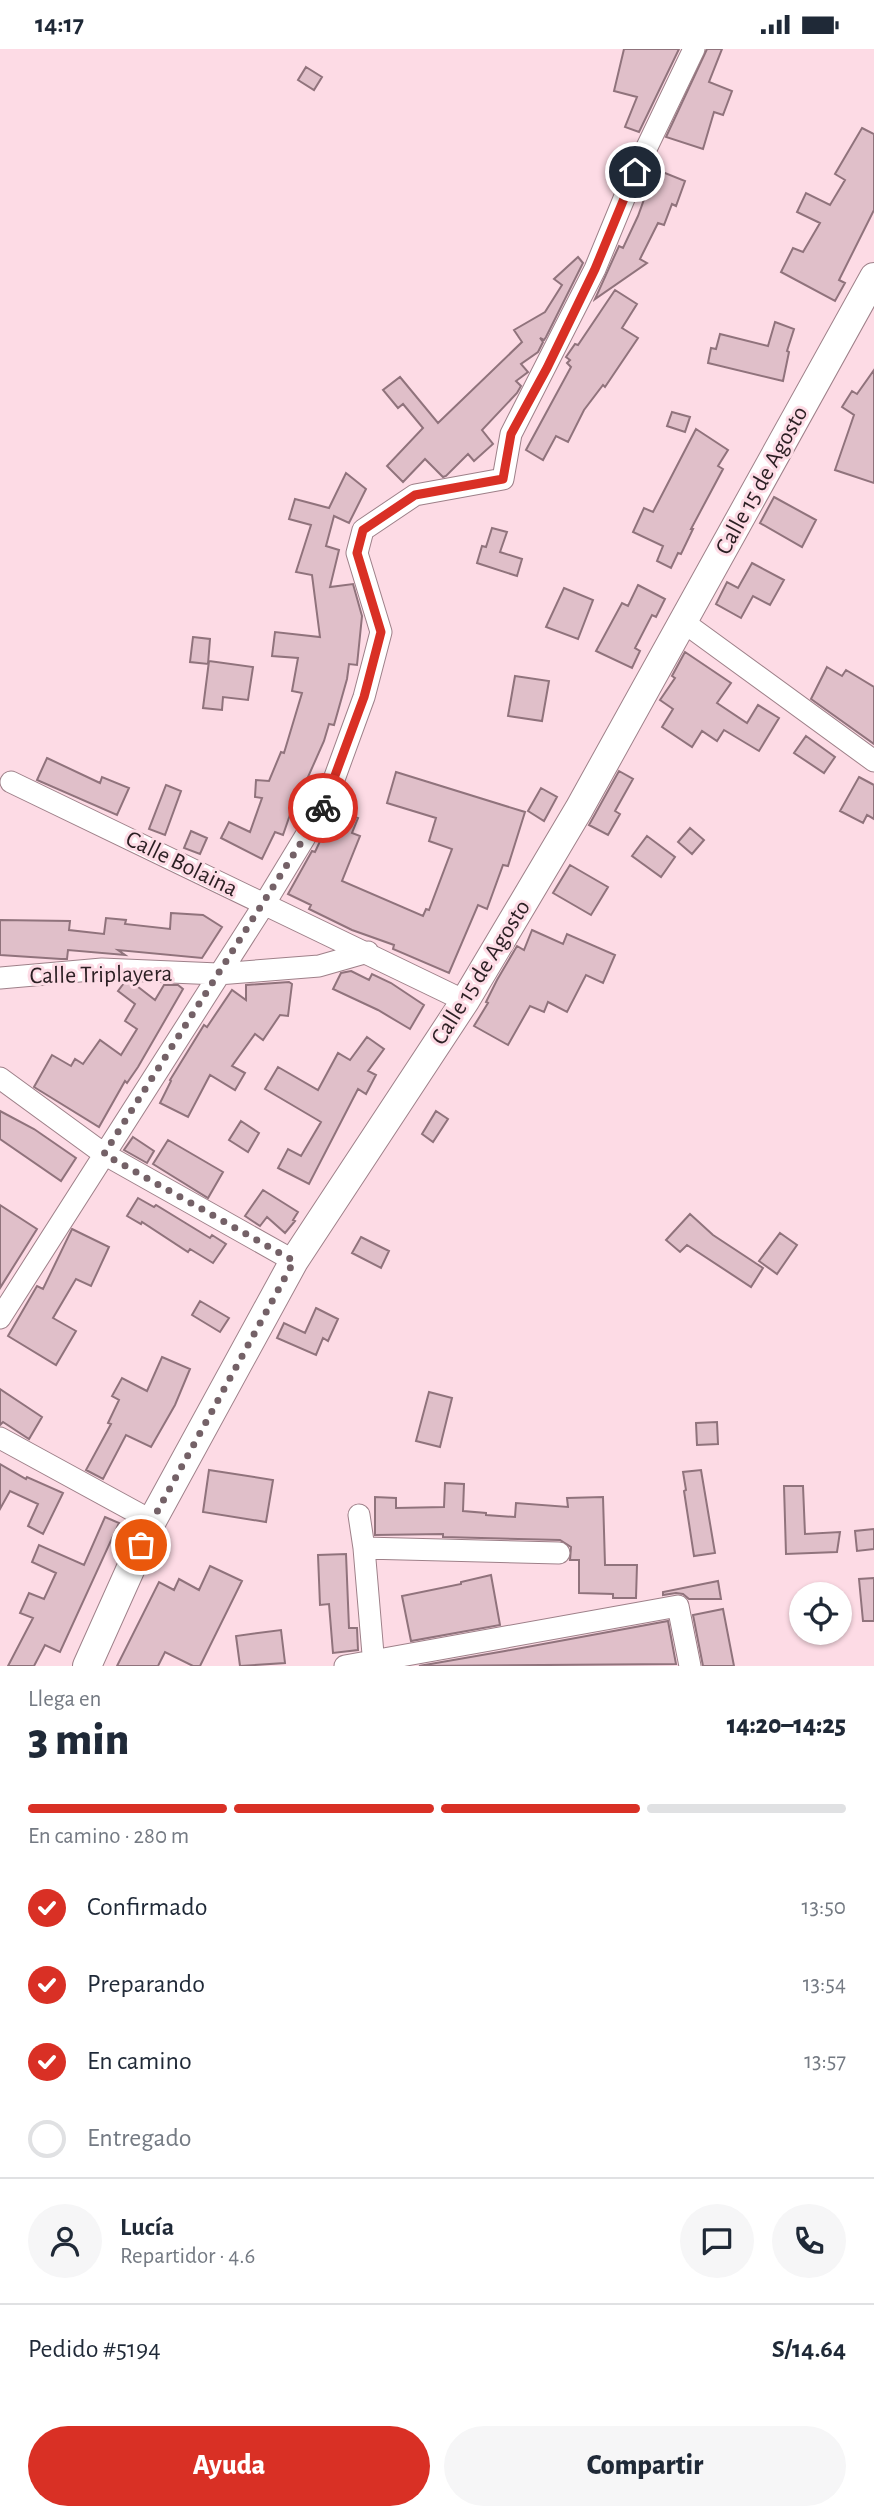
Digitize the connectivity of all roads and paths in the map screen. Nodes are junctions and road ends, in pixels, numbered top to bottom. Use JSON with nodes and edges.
{"nodes":[{"id":1,"x":694,"y":49,"type":"edge"},
{"id":2,"x":874,"y":277,"type":"edge"},
{"id":3,"x":682,"y":621,"type":"junction"},
{"id":4,"x":874,"y":761,"type":"edge"},
{"id":5,"x":11,"y":782,"type":"dead end"},
{"id":6,"x":265,"y":903,"type":"junction"},
{"id":7,"x":368,"y":952,"type":"junction"},
{"id":8,"x":218,"y":974,"type":"junction"},
{"id":9,"x":0,"y":978,"type":"edge"},
{"id":10,"x":465,"y":1000,"type":"junction"},
{"id":11,"x":0,"y":1078,"type":"edge"},
{"id":12,"x":104,"y":1154,"type":"junction"},
{"id":13,"x":294,"y":1261,"type":"junction"},
{"id":14,"x":0,"y":1318,"type":"edge"},
{"id":15,"x":0,"y":1438,"type":"edge"},
{"id":16,"x":359,"y":1515,"type":"dead end"},
{"id":17,"x":152,"y":1521,"type":"junction"},
{"id":18,"x":364,"y":1548,"type":"junction"},
{"id":19,"x":559,"y":1553,"type":"dead end"},
{"id":20,"x":373,"y":1663,"type":"edge"},
{"id":21,"x":87,"y":1666,"type":"edge"},
{"id":22,"x":345,"y":1666,"type":"edge"},
{"id":23,"x":690,"y":1666,"type":"edge"}],
"edges":[{"from":1,"to":6,"type":"street"},
{"from":2,"to":3,"type":"street","name":"Calle 15 de Agosto"},
{"from":3,"to":4,"type":"street"},
{"from":3,"to":10,"type":"street","name":"Calle 15 de Agosto"},
{"from":5,"to":6,"type":"street","name":"Calle Bolaina"},
{"from":6,"to":7,"type":"street","name":"Calle Bolaina"},
{"from":6,"to":8,"type":"street"},
{"from":7,"to":8,"type":"street","name":"Calle Triplayera"},
{"from":7,"to":10,"type":"street","name":"Calle Bolaina"},
{"from":8,"to":9,"type":"street","name":"Calle Triplayera"},
{"from":8,"to":12,"type":"street"},
{"from":10,"to":13,"type":"street","name":"Calle 15 de Agosto"},
{"from":11,"to":12,"type":"street"},
{"from":12,"to":13,"type":"street"},
{"from":12,"to":14,"type":"street"},
{"from":13,"to":17,"type":"street","name":"Calle 15 de Agosto"},
{"from":15,"to":17,"type":"street"},
{"from":16,"to":18,"type":"street"},
{"from":17,"to":21,"type":"street","name":"Calle 15 de Agosto"},
{"from":18,"to":19,"type":"street"},
{"from":18,"to":20,"type":"street"},
{"from":20,"to":22,"type":"street"},
{"from":20,"to":23,"type":"street"}]}
